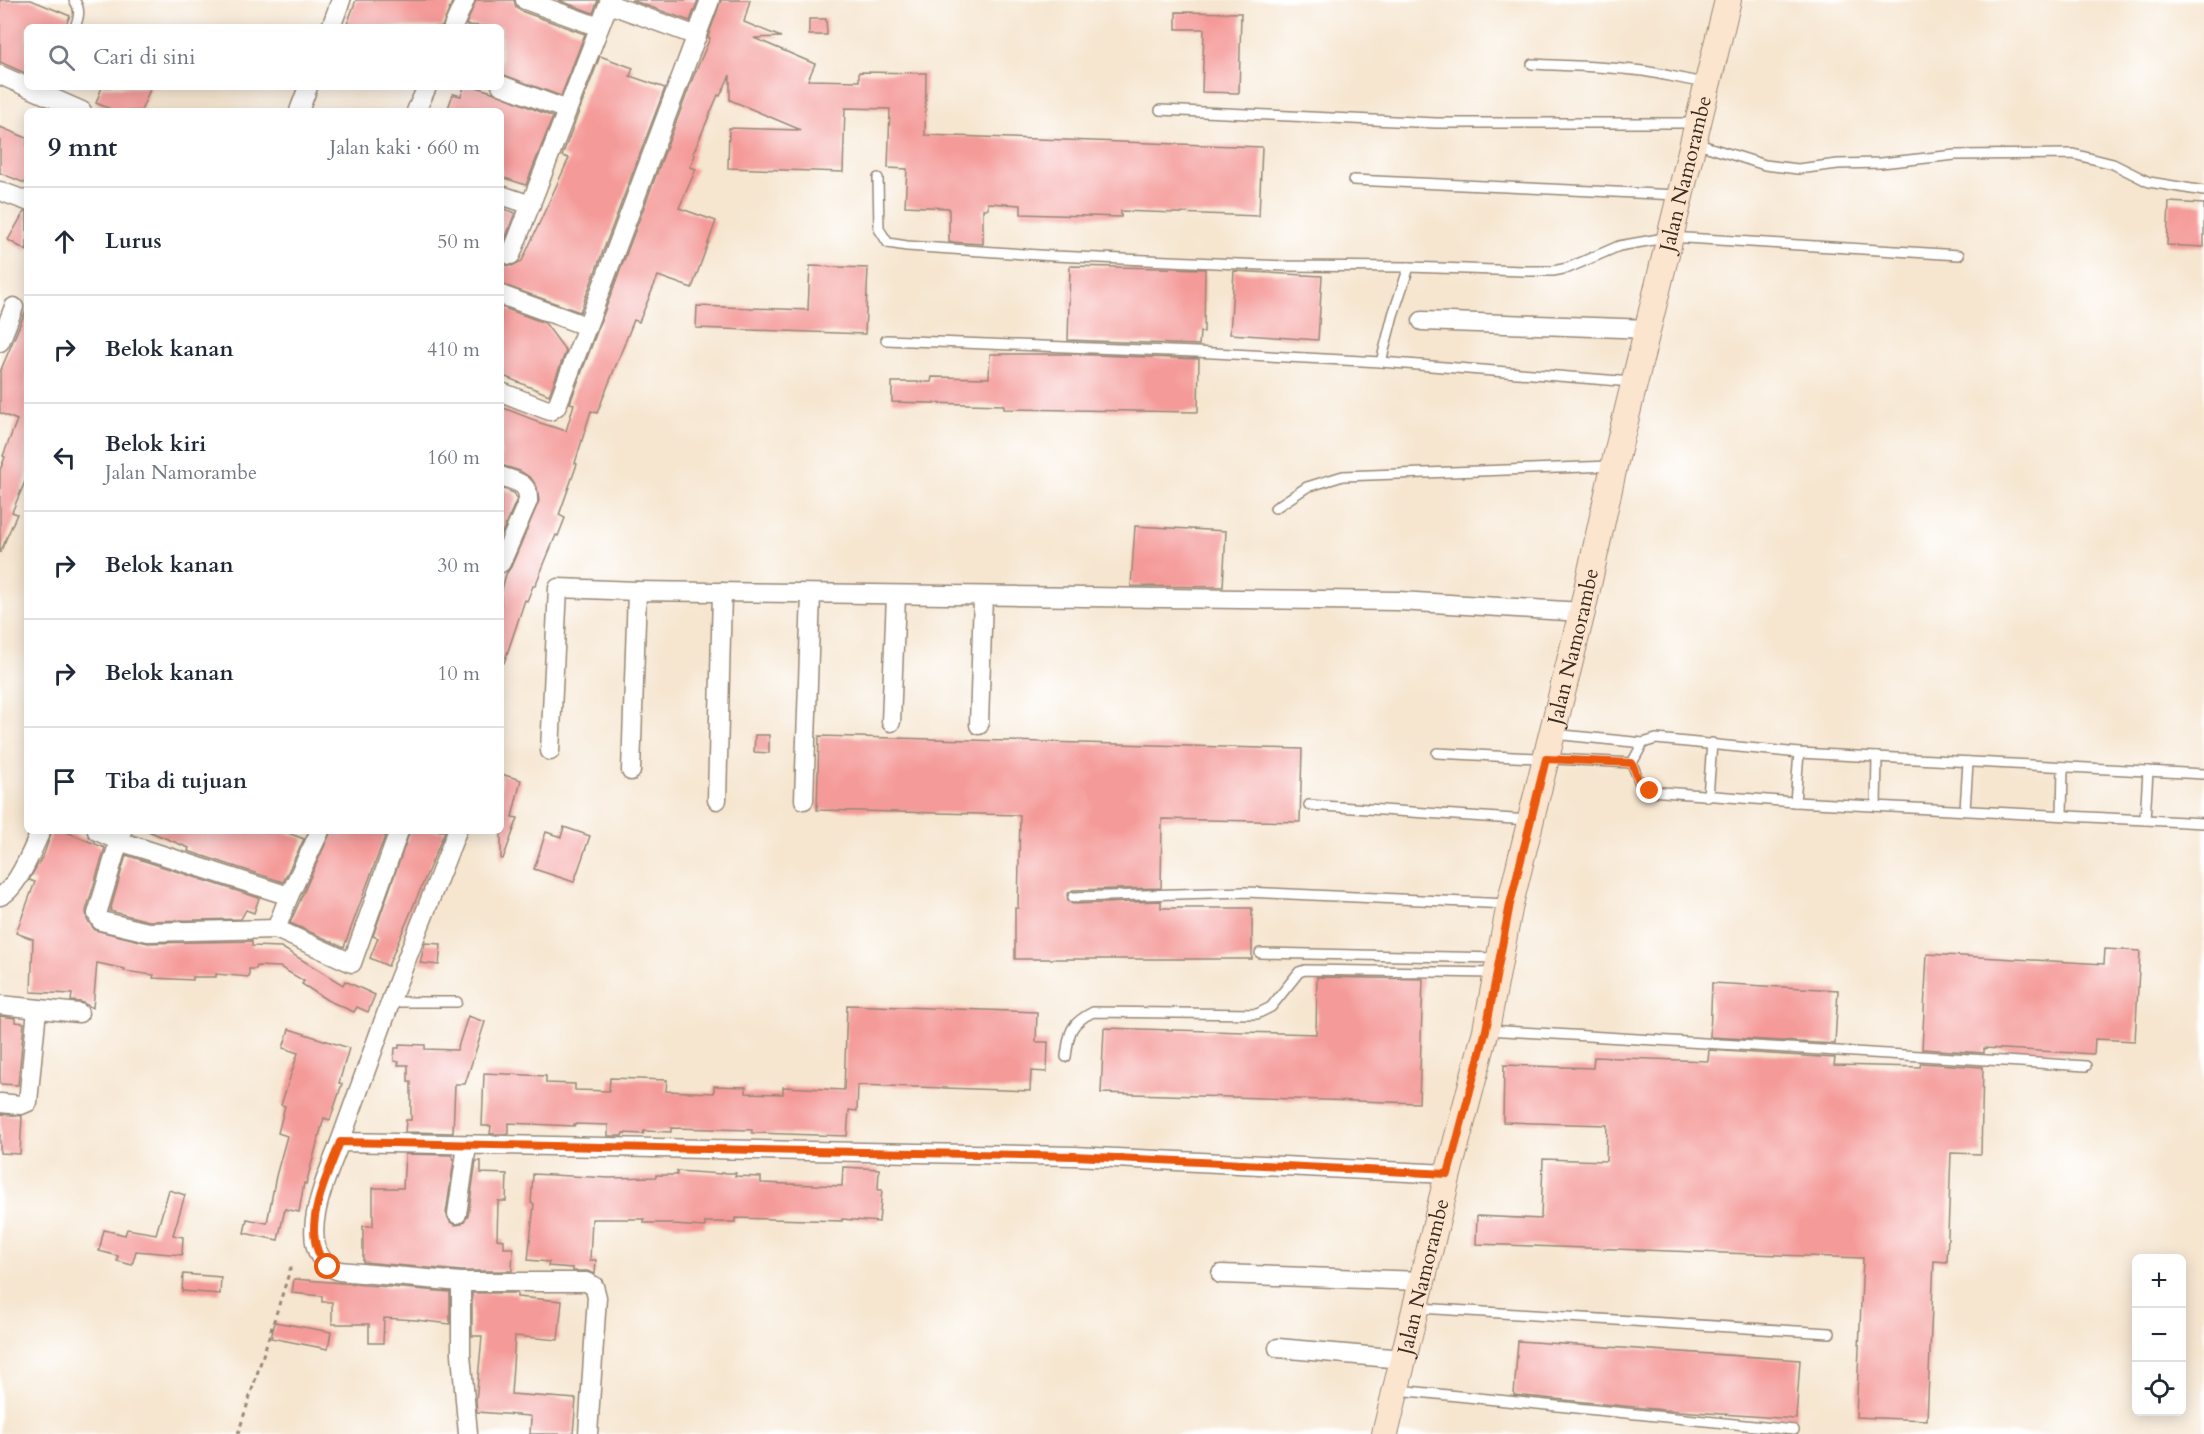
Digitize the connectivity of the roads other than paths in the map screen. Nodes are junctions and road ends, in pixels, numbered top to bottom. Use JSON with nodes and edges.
{"nodes":[{"id":1,"x":74,"y":0,"type":"edge"},
{"id":2,"x":341,"y":0,"type":"edge"},
{"id":3,"x":465,"y":0,"type":"edge"},
{"id":4,"x":525,"y":0,"type":"edge"},
{"id":5,"x":710,"y":0,"type":"edge"},
{"id":6,"x":1728,"y":0,"type":"edge"},
{"id":7,"x":609,"y":2,"type":"edge"},
{"id":8,"x":76,"y":24,"type":"edge"},
{"id":9,"x":332,"y":24,"type":"edge"},
{"id":10,"x":454,"y":24,"type":"edge"},
{"id":11,"x":599,"y":27,"type":"junction"},
{"id":12,"x":697,"y":36,"type":"junction"},
{"id":13,"x":1532,"y":64,"type":"dead end"},
{"id":14,"x":0,"y":75,"type":"edge"},
{"id":15,"x":24,"y":83,"type":"edge"},
{"id":16,"x":1709,"y":83,"type":"junction"},
{"id":17,"x":504,"y":86,"type":"edge"},
{"id":18,"x":307,"y":90,"type":"edge"},
{"id":19,"x":423,"y":90,"type":"edge"},
{"id":20,"x":49,"y":92,"type":"edge"},
{"id":21,"x":77,"y":108,"type":"edge"},
{"id":22,"x":300,"y":108,"type":"edge"},
{"id":23,"x":417,"y":108,"type":"edge"},
{"id":24,"x":567,"y":110,"type":"junction"},
{"id":25,"x":1160,"y":110,"type":"dead end"},
{"id":26,"x":1695,"y":133,"type":"junction"},
{"id":27,"x":879,"y":178,"type":"dead end"},
{"id":28,"x":1353,"y":180,"type":"dead end"},
{"id":29,"x":0,"y":191,"type":"edge"},
{"id":30,"x":2204,"y":191,"type":"edge"},
{"id":31,"x":1680,"y":195,"type":"junction"},
{"id":32,"x":504,"y":196,"type":"edge"},
{"id":33,"x":24,"y":200,"type":"edge"},
{"id":34,"x":531,"y":205,"type":"junction"},
{"id":35,"x":1670,"y":237,"type":"junction"},
{"id":36,"x":511,"y":255,"type":"dead end"},
{"id":37,"x":1959,"y":255,"type":"dead end"},
{"id":38,"x":1409,"y":267,"type":"junction"},
{"id":39,"x":504,"y":297,"type":"edge"},
{"id":40,"x":14,"y":308,"type":"edge"},
{"id":41,"x":1422,"y":321,"type":"dead end"},
{"id":42,"x":586,"y":326,"type":"junction"},
{"id":43,"x":1649,"y":329,"type":"junction"},
{"id":44,"x":886,"y":340,"type":"dead end"},
{"id":45,"x":0,"y":342,"type":"edge"},
{"id":46,"x":1381,"y":362,"type":"junction"},
{"id":47,"x":1634,"y":382,"type":"junction"},
{"id":48,"x":504,"y":393,"type":"edge"},
{"id":49,"x":1614,"y":466,"type":"junction"},
{"id":50,"x":504,"y":477,"type":"edge"},
{"id":51,"x":1275,"y":508,"type":"dead end"},
{"id":52,"x":504,"y":554,"type":"edge"},
{"id":53,"x":637,"y":591,"type":"junction"},
{"id":54,"x":722,"y":592,"type":"junction"},
{"id":55,"x":811,"y":594,"type":"junction"},
{"id":56,"x":896,"y":595,"type":"junction"},
{"id":57,"x":983,"y":596,"type":"junction"},
{"id":58,"x":1582,"y":612,"type":"junction"},
{"id":59,"x":891,"y":722,"type":"dead end"},
{"id":60,"x":979,"y":725,"type":"dead end"},
{"id":61,"x":1551,"y":734,"type":"junction"},
{"id":62,"x":1643,"y":743,"type":"junction"},
{"id":63,"x":1712,"y":743,"type":"junction"},
{"id":64,"x":550,"y":751,"type":"dead end"},
{"id":65,"x":1437,"y":753,"type":"dead end"},
{"id":66,"x":1799,"y":753,"type":"junction"},
{"id":67,"x":1877,"y":757,"type":"junction"},
{"id":68,"x":1546,"y":759,"type":"junction"},
{"id":69,"x":1968,"y":762,"type":"junction"},
{"id":70,"x":1632,"y":763,"type":"junction"},
{"id":71,"x":2063,"y":767,"type":"junction"},
{"id":72,"x":631,"y":771,"type":"dead end"},
{"id":73,"x":2148,"y":771,"type":"junction"},
{"id":74,"x":2204,"y":774,"type":"edge"},
{"id":75,"x":1708,"y":797,"type":"junction"},
{"id":76,"x":717,"y":800,"type":"dead end"},
{"id":77,"x":804,"y":800,"type":"dead end"},
{"id":78,"x":1795,"y":802,"type":"junction"},
{"id":79,"x":1310,"y":805,"type":"dead end"},
{"id":80,"x":1876,"y":806,"type":"junction"},
{"id":81,"x":1965,"y":810,"type":"junction"},
{"id":82,"x":2062,"y":815,"type":"junction"},
{"id":83,"x":2145,"y":820,"type":"junction"},
{"id":84,"x":1531,"y":821,"type":"junction"},
{"id":85,"x":2204,"y":823,"type":"edge"},
{"id":86,"x":40,"y":834,"type":"edge"},
{"id":87,"x":317,"y":834,"type":"edge"},
{"id":88,"x":398,"y":834,"type":"edge"},
{"id":89,"x":456,"y":834,"type":"edge"},
{"id":90,"x":121,"y":836,"type":"edge"},
{"id":91,"x":0,"y":896,"type":"edge"},
{"id":92,"x":289,"y":896,"type":"junction"},
{"id":93,"x":1073,"y":897,"type":"dead end"},
{"id":94,"x":1510,"y":904,"type":"junction"},
{"id":95,"x":276,"y":929,"type":"junction"},
{"id":96,"x":1260,"y":953,"type":"dead end"},
{"id":97,"x":1497,"y":966,"type":"junction"},
{"id":98,"x":391,"y":1002,"type":"junction"},
{"id":99,"x":457,"y":1002,"type":"dead end"},
{"id":100,"x":0,"y":1005,"type":"edge"},
{"id":101,"x":37,"y":1009,"type":"junction"},
{"id":102,"x":79,"y":1013,"type":"dead end"},
{"id":103,"x":1486,"y":1030,"type":"junction"},
{"id":104,"x":1066,"y":1058,"type":"dead end"},
{"id":105,"x":2086,"y":1066,"type":"dead end"},
{"id":106,"x":0,"y":1103,"type":"edge"},
{"id":107,"x":340,"y":1142,"type":"junction"},
{"id":108,"x":467,"y":1146,"type":"junction"},
{"id":109,"x":1448,"y":1174,"type":"junction"},
{"id":110,"x":457,"y":1214,"type":"dead end"},
{"id":111,"x":1221,"y":1274,"type":"dead end"},
{"id":112,"x":1422,"y":1281,"type":"junction"},
{"id":113,"x":461,"y":1282,"type":"junction"},
{"id":114,"x":1416,"y":1308,"type":"junction"},
{"id":115,"x":1830,"y":1333,"type":"dead end"},
{"id":116,"x":1278,"y":1348,"type":"dead end"},
{"id":117,"x":1402,"y":1359,"type":"junction"},
{"id":118,"x":1396,"y":1390,"type":"junction"},
{"id":119,"x":1794,"y":1430,"type":"dead end"},
{"id":120,"x":468,"y":1434,"type":"edge"},
{"id":121,"x":588,"y":1434,"type":"edge"},
{"id":122,"x":1385,"y":1434,"type":"edge"}],
"edges":[{"from":1,"to":8,"type":"lane"},
{"from":2,"to":9,"type":"street"},
{"from":3,"to":10,"type":"street"},
{"from":4,"to":11,"type":"street"},
{"from":5,"to":12,"type":"street"},
{"from":6,"to":16,"type":"main road","name":"Jalan Namorambe"},
{"from":7,"to":11,"type":"street"},
{"from":7,"to":12,"type":"street"},
{"from":11,"to":24,"type":"street"},
{"from":12,"to":42,"type":"street"},
{"from":13,"to":16,"type":"lane"},
{"from":14,"to":15,"type":"street"},
{"from":16,"to":26,"type":"main road","name":"Jalan Namorambe"},
{"from":17,"to":24,"type":"street"},
{"from":18,"to":22,"type":"street"},
{"from":19,"to":23,"type":"street"},
{"from":20,"to":21,"type":"street"},
{"from":24,"to":34,"type":"street"},
{"from":25,"to":26,"type":"lane"},
{"from":26,"to":30,"type":"lane"},
{"from":26,"to":31,"type":"main road","name":"Jalan Namorambe"},
{"from":27,"to":38,"type":"lane"},
{"from":28,"to":31,"type":"lane"},
{"from":29,"to":33,"type":"street"},
{"from":31,"to":35,"type":"main road","name":"Jalan Namorambe"},
{"from":32,"to":34,"type":"street"},
{"from":34,"to":36,"type":"street"},
{"from":35,"to":37,"type":"lane"},
{"from":35,"to":38,"type":"lane"},
{"from":35,"to":43,"type":"main road","name":"Jalan Namorambe"},
{"from":38,"to":46,"type":"lane"},
{"from":39,"to":42,"type":"street"},
{"from":40,"to":45,"type":"street"},
{"from":41,"to":43,"type":"street"},
{"from":42,"to":48,"type":"street"},
{"from":43,"to":47,"type":"main road","name":"Jalan Namorambe"},
{"from":44,"to":46,"type":"lane"},
{"from":46,"to":47,"type":"lane"},
{"from":47,"to":49,"type":"main road","name":"Jalan Namorambe"},
{"from":49,"to":51,"type":"lane"},
{"from":49,"to":58,"type":"main road","name":"Jalan Namorambe"},
{"from":50,"to":52,"type":"street"},
{"from":53,"to":54,"type":"street"},
{"from":53,"to":64,"type":"street"},
{"from":53,"to":72,"type":"street"},
{"from":54,"to":55,"type":"street"},
{"from":54,"to":76,"type":"street"},
{"from":55,"to":56,"type":"street"},
{"from":55,"to":77,"type":"street"},
{"from":56,"to":57,"type":"street"},
{"from":56,"to":59,"type":"street"},
{"from":57,"to":58,"type":"street"},
{"from":57,"to":60,"type":"street"},
{"from":58,"to":61,"type":"main road","name":"Jalan Namorambe"},
{"from":61,"to":62,"type":"lane"},
{"from":61,"to":68,"type":"main road","name":"Jalan Namorambe"},
{"from":62,"to":63,"type":"lane"},
{"from":62,"to":70,"type":"lane"},
{"from":63,"to":66,"type":"lane"},
{"from":63,"to":75,"type":"lane"},
{"from":65,"to":68,"type":"lane"},
{"from":66,"to":67,"type":"lane"},
{"from":66,"to":78,"type":"lane"},
{"from":67,"to":69,"type":"lane"},
{"from":67,"to":80,"type":"lane"},
{"from":68,"to":70,"type":"lane"},
{"from":68,"to":84,"type":"main road","name":"Jalan Namorambe"},
{"from":69,"to":71,"type":"lane"},
{"from":69,"to":81,"type":"lane"},
{"from":70,"to":75,"type":"lane"},
{"from":71,"to":73,"type":"lane"},
{"from":71,"to":82,"type":"lane"},
{"from":73,"to":74,"type":"lane"},
{"from":73,"to":83,"type":"lane"},
{"from":75,"to":78,"type":"lane"},
{"from":78,"to":80,"type":"lane"},
{"from":79,"to":84,"type":"lane"},
{"from":80,"to":81,"type":"lane"},
{"from":81,"to":82,"type":"lane"},
{"from":82,"to":83,"type":"lane"},
{"from":83,"to":85,"type":"lane"},
{"from":84,"to":94,"type":"main road","name":"Jalan Namorambe"},
{"from":86,"to":91,"type":"street"},
{"from":87,"to":92,"type":"street"},
{"from":88,"to":95,"type":"street"},
{"from":89,"to":98,"type":"street"},
{"from":90,"to":92,"type":"street"},
{"from":90,"to":95,"type":"street"},
{"from":92,"to":95,"type":"street"},
{"from":93,"to":94,"type":"lane"},
{"from":94,"to":97,"type":"main road","name":"Jalan Namorambe"},
{"from":96,"to":97,"type":"lane"},
{"from":97,"to":103,"type":"main road","name":"Jalan Namorambe"},
{"from":97,"to":104,"type":"lane"},
{"from":98,"to":99,"type":"lane"},
{"from":98,"to":107,"type":"street"},
{"from":100,"to":101,"type":"street"},
{"from":101,"to":102,"type":"street"},
{"from":101,"to":106,"type":"street"},
{"from":103,"to":105,"type":"lane"},
{"from":103,"to":109,"type":"main road","name":"Jalan Namorambe"},
{"from":107,"to":108,"type":"street"},
{"from":107,"to":113,"type":"street"},
{"from":108,"to":109,"type":"street"},
{"from":108,"to":110,"type":"street"},
{"from":109,"to":112,"type":"main road","name":"Jalan Namorambe"},
{"from":111,"to":112,"type":"street"},
{"from":112,"to":114,"type":"main road","name":"Jalan Namorambe"},
{"from":113,"to":120,"type":"street"},
{"from":113,"to":121,"type":"street"},
{"from":114,"to":115,"type":"lane"},
{"from":114,"to":117,"type":"main road","name":"Jalan Namorambe"},
{"from":116,"to":117,"type":"street"},
{"from":117,"to":118,"type":"main road","name":"Jalan Namorambe"},
{"from":118,"to":119,"type":"lane"},
{"from":118,"to":122,"type":"main road","name":"Jalan Namorambe"}]}
